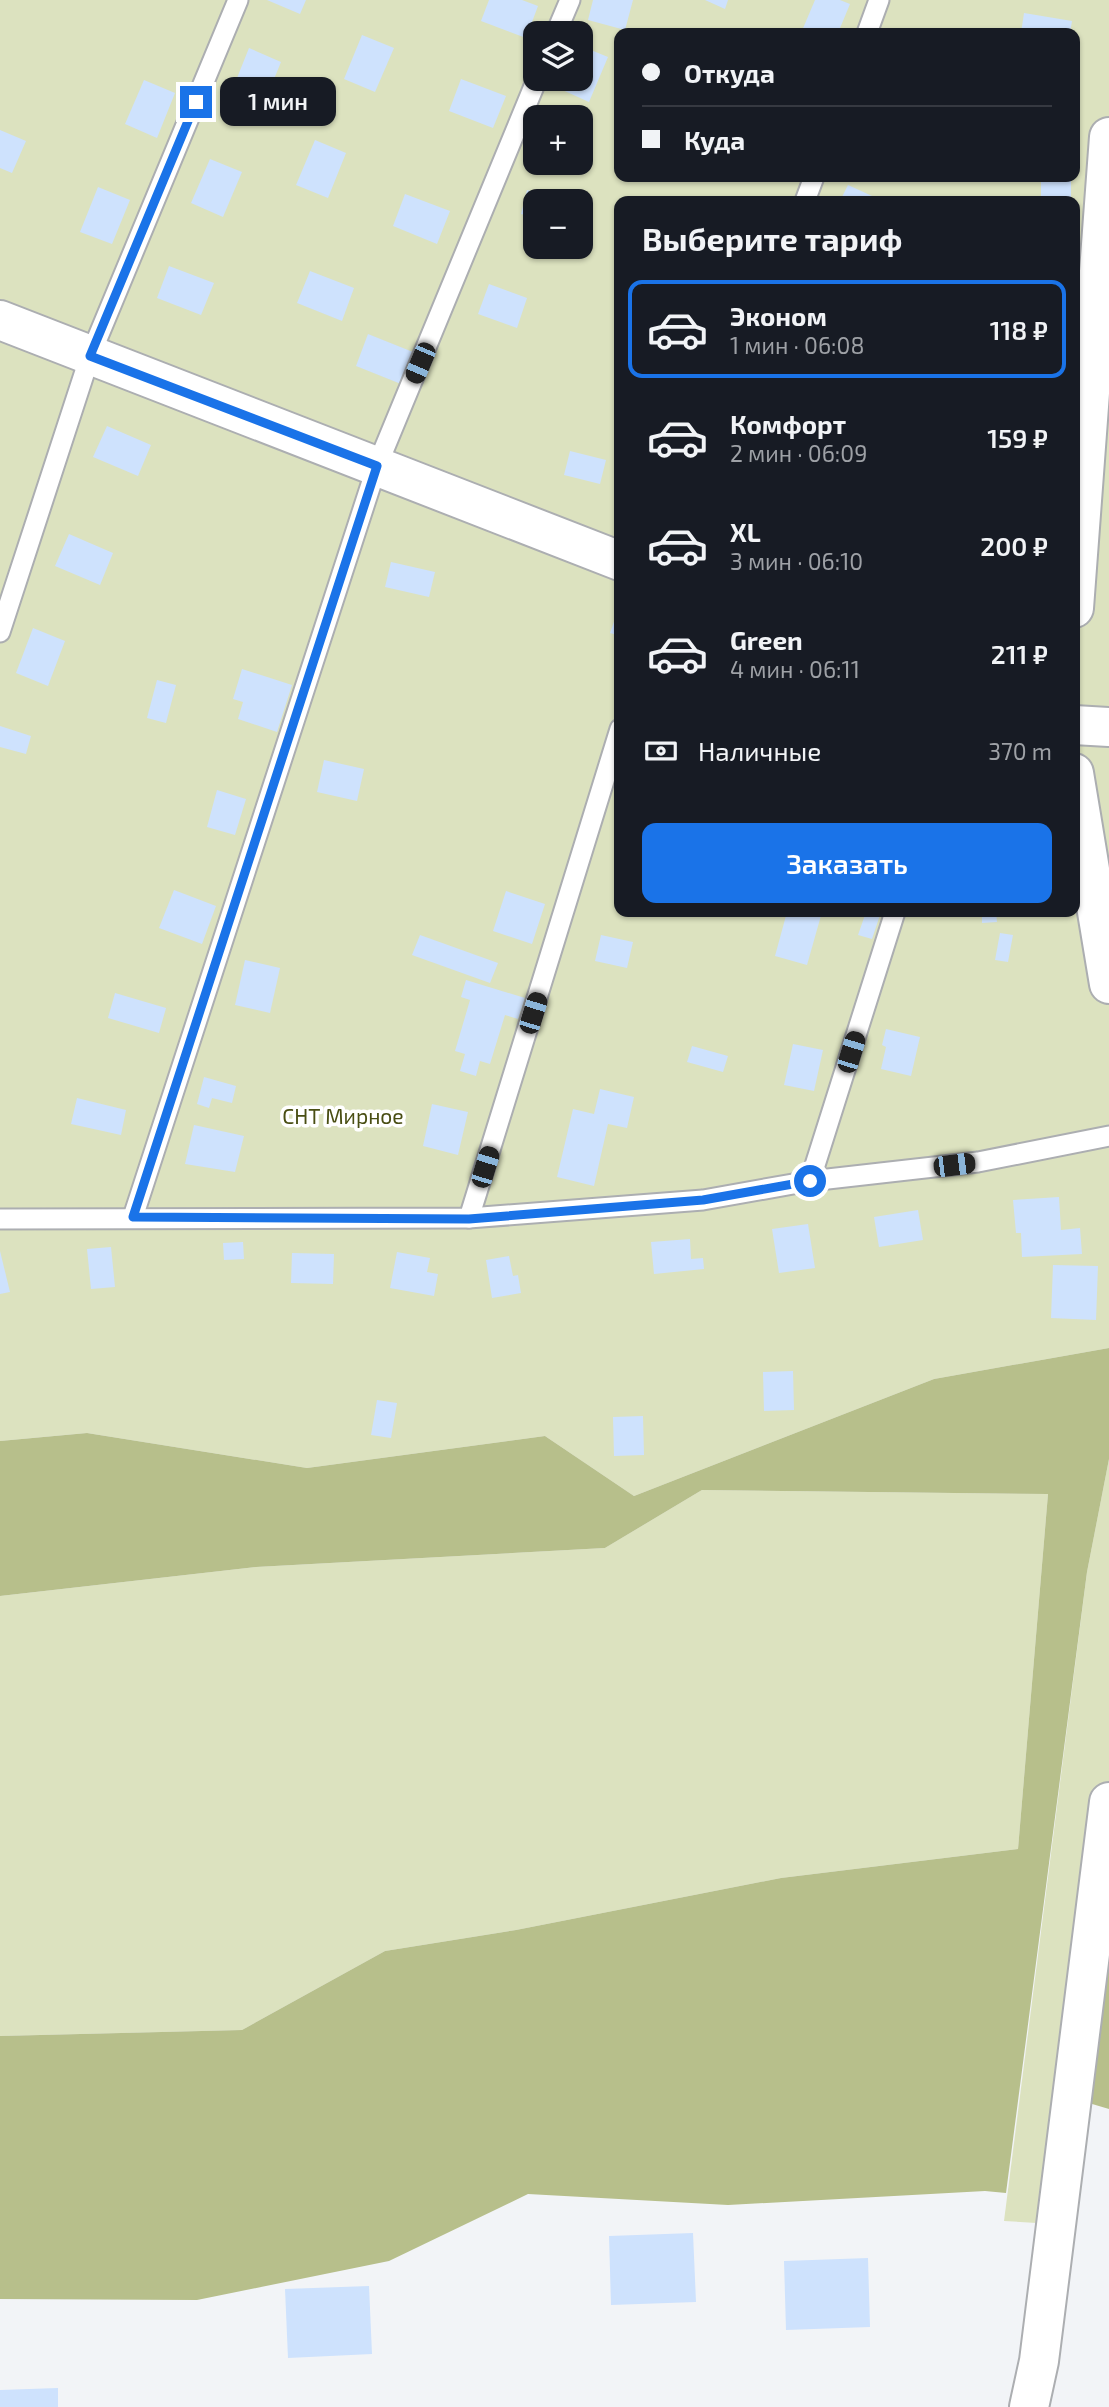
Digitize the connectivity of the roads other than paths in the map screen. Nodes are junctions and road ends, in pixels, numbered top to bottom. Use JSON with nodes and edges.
{"nodes":[{"id":1,"x":238,"y":0,"type":"edge"},
{"id":2,"x":570,"y":0,"type":"edge"},
{"id":3,"x":879,"y":0,"type":"edge"},
{"id":4,"x":561,"y":21,"type":"edge"},
{"id":5,"x":869,"y":28,"type":"edge"},
{"id":6,"x":532,"y":91,"type":"edge"},
{"id":7,"x":1109,"y":137,"type":"edge"},
{"id":8,"x":0,"y":320,"type":"edge"},
{"id":9,"x":1102,"y":324,"type":"edge"},
{"id":10,"x":90,"y":356,"type":"junction"},
{"id":11,"x":377,"y":466,"type":"junction"},
{"id":12,"x":1080,"y":547,"type":"edge"},
{"id":13,"x":614,"y":559,"type":"edge"},
{"id":14,"x":0,"y":632,"type":"edge"},
{"id":15,"x":1080,"y":725,"type":"edge"},
{"id":16,"x":1109,"y":727,"type":"edge"},
{"id":17,"x":614,"y":748,"type":"edge"},
{"id":18,"x":1080,"y":809,"type":"edge"},
{"id":19,"x":893,"y":917,"type":"edge"},
{"id":20,"x":1109,"y":984,"type":"edge"},
{"id":21,"x":1109,"y":1136,"type":"edge"},
{"id":22,"x":810,"y":1181,"type":"junction"},
{"id":23,"x":133,"y":1217,"type":"junction"},
{"id":24,"x":0,"y":1219,"type":"edge"},
{"id":25,"x":469,"y":1219,"type":"junction"},
{"id":26,"x":1109,"y":1802,"type":"edge"},
{"id":27,"x":1030,"y":2407,"type":"edge"}],
"edges":[{"from":1,"to":10,"type":"lane"},
{"from":2,"to":4,"type":"lane"},
{"from":3,"to":5,"type":"lane"},
{"from":6,"to":11,"type":"lane"},
{"from":7,"to":9,"type":"street"},
{"from":8,"to":10,"type":"street"},
{"from":9,"to":12,"type":"street"},
{"from":10,"to":11,"type":"street"},
{"from":10,"to":14,"type":"lane"},
{"from":11,"to":13,"type":"street"},
{"from":11,"to":23,"type":"lane"},
{"from":15,"to":16,"type":"street"},
{"from":17,"to":25,"type":"lane"},
{"from":18,"to":20,"type":"street"},
{"from":19,"to":22,"type":"lane"},
{"from":21,"to":22,"type":"lane"},
{"from":22,"to":25,"type":"lane"},
{"from":23,"to":24,"type":"lane"},
{"from":23,"to":25,"type":"lane"},
{"from":26,"to":27,"type":"street"}]}
